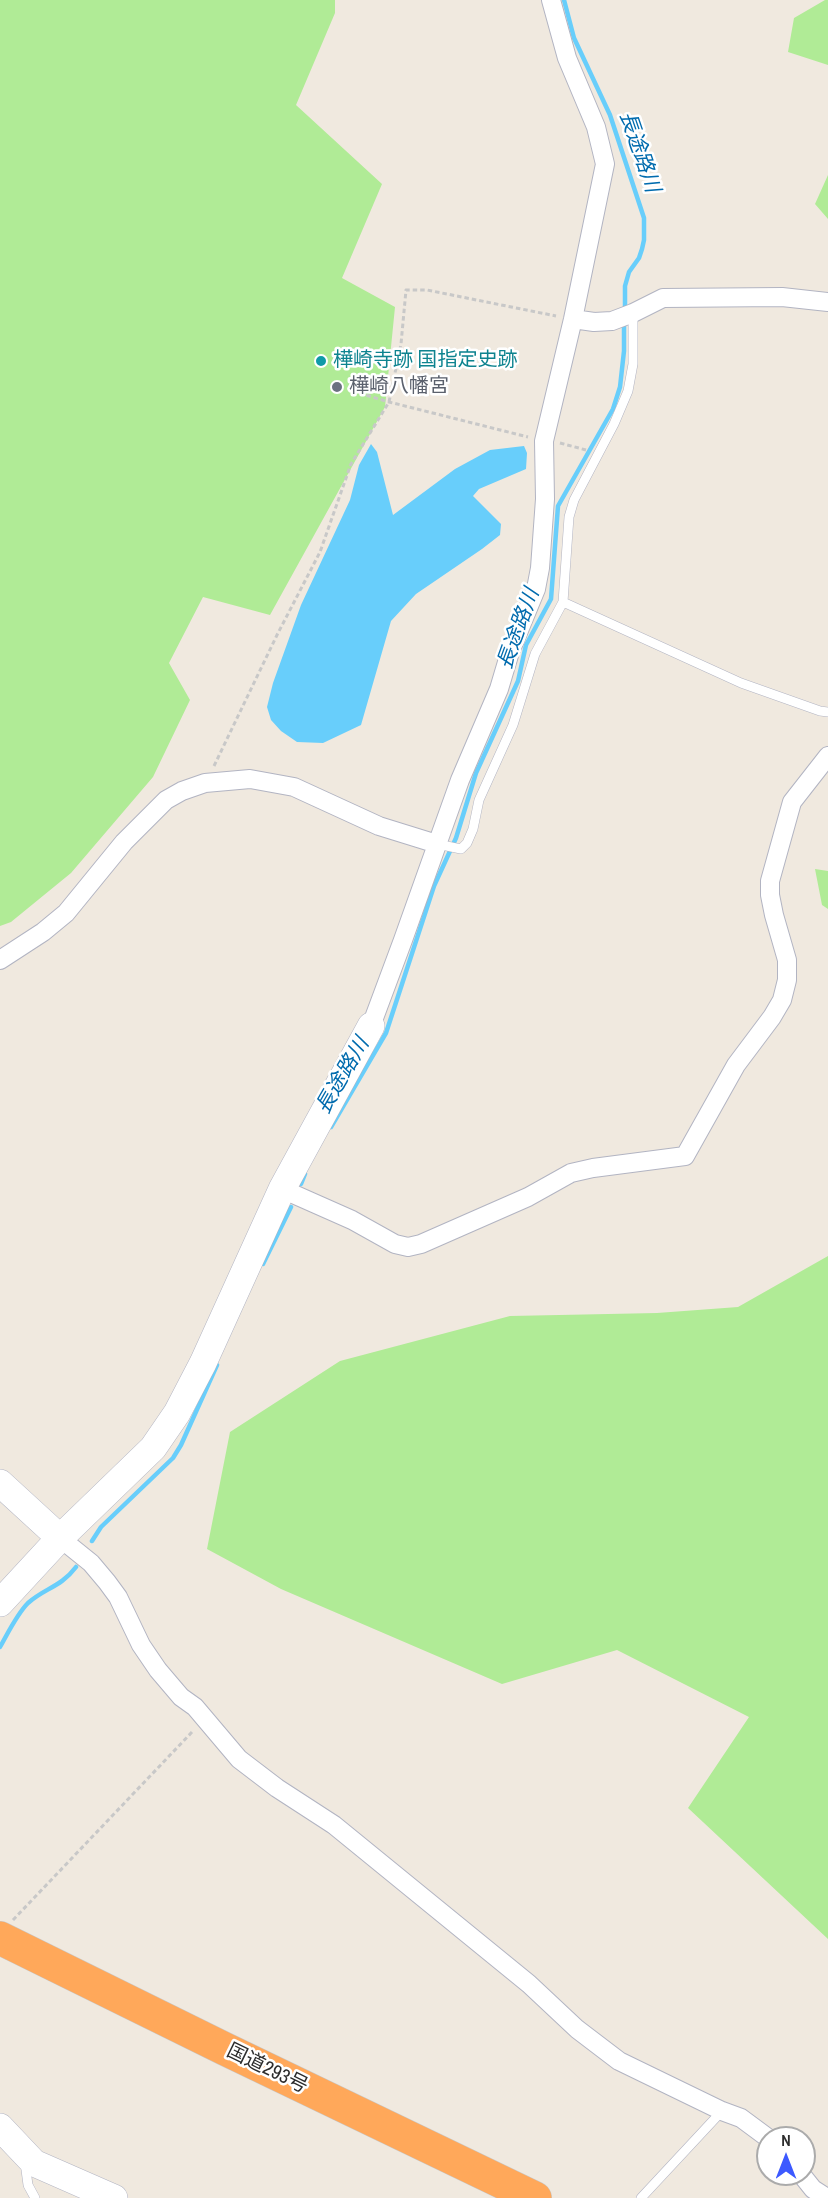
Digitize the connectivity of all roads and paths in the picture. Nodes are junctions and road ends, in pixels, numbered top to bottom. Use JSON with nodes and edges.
{"nodes":[{"id":1,"x":551,"y":0,"type":"edge"},
{"id":2,"x":828,"y":302,"type":"edge"},
{"id":3,"x":633,"y":313,"type":"junction"},
{"id":4,"x":573,"y":320,"type":"junction"},
{"id":5,"x":352,"y":391,"type":"dead end"},
{"id":6,"x":389,"y":402,"type":"junction"},
{"id":7,"x":544,"y":441,"type":"junction"},
{"id":8,"x":585,"y":450,"type":"dead end"},
{"id":9,"x":563,"y":602,"type":"junction"},
{"id":10,"x":828,"y":712,"type":"edge"},
{"id":11,"x":828,"y":756,"type":"edge"},
{"id":12,"x":206,"y":783,"type":"junction"},
{"id":13,"x":437,"y":844,"type":"junction"},
{"id":14,"x":0,"y":960,"type":"edge"},
{"id":15,"x":371,"y":1026,"type":"joint"},
{"id":16,"x":282,"y":1189,"type":"junction"},
{"id":17,"x":0,"y":1483,"type":"edge"},
{"id":18,"x":60,"y":1538,"type":"junction"},
{"id":19,"x":0,"y":1604,"type":"edge"},
{"id":20,"x":205,"y":1718,"type":"junction"},
{"id":21,"x":0,"y":1939,"type":"edge"},
{"id":22,"x":722,"y":2111,"type":"junction"},
{"id":23,"x":0,"y":2127,"type":"edge"},
{"id":24,"x":756,"y":2129,"type":"edge"},
{"id":25,"x":34,"y":2163,"type":"junction"},
{"id":26,"x":811,"y":2186,"type":"edge"},
{"id":27,"x":35,"y":2198,"type":"edge"},
{"id":28,"x":114,"y":2198,"type":"edge"},
{"id":29,"x":535,"y":2198,"type":"edge"},
{"id":30,"x":641,"y":2198,"type":"edge"},
{"id":31,"x":827,"y":2198,"type":"edge"}],
"edges":[{"from":1,"to":4,"type":"street"},
{"from":2,"to":3,"type":"street"},
{"from":3,"to":4,"type":"street"},
{"from":3,"to":9,"type":"lane"},
{"from":4,"to":6,"type":"path"},
{"from":4,"to":7,"type":"street"},
{"from":5,"to":6,"type":"path"},
{"from":6,"to":7,"type":"path"},
{"from":6,"to":12,"type":"path"},
{"from":7,"to":8,"type":"path"},
{"from":7,"to":13,"type":"street"},
{"from":9,"to":10,"type":"lane"},
{"from":9,"to":13,"type":"lane"},
{"from":11,"to":16,"type":"street"},
{"from":12,"to":13,"type":"street"},
{"from":12,"to":14,"type":"street"},
{"from":13,"to":15,"type":"street"},
{"from":15,"to":16,"type":"street"},
{"from":16,"to":18,"type":"street"},
{"from":17,"to":18,"type":"street"},
{"from":18,"to":19,"type":"street"},
{"from":18,"to":20,"type":"street"},
{"from":20,"to":21,"type":"path"},
{"from":20,"to":22,"type":"street"},
{"from":21,"to":29,"type":"highway","name":"国道293号"},
{"from":22,"to":24,"type":"street"},
{"from":22,"to":30,"type":"lane"},
{"from":23,"to":25,"type":"street"},
{"from":25,"to":27,"type":"lane"},
{"from":25,"to":28,"type":"street"},
{"from":26,"to":31,"type":"street"}]}
